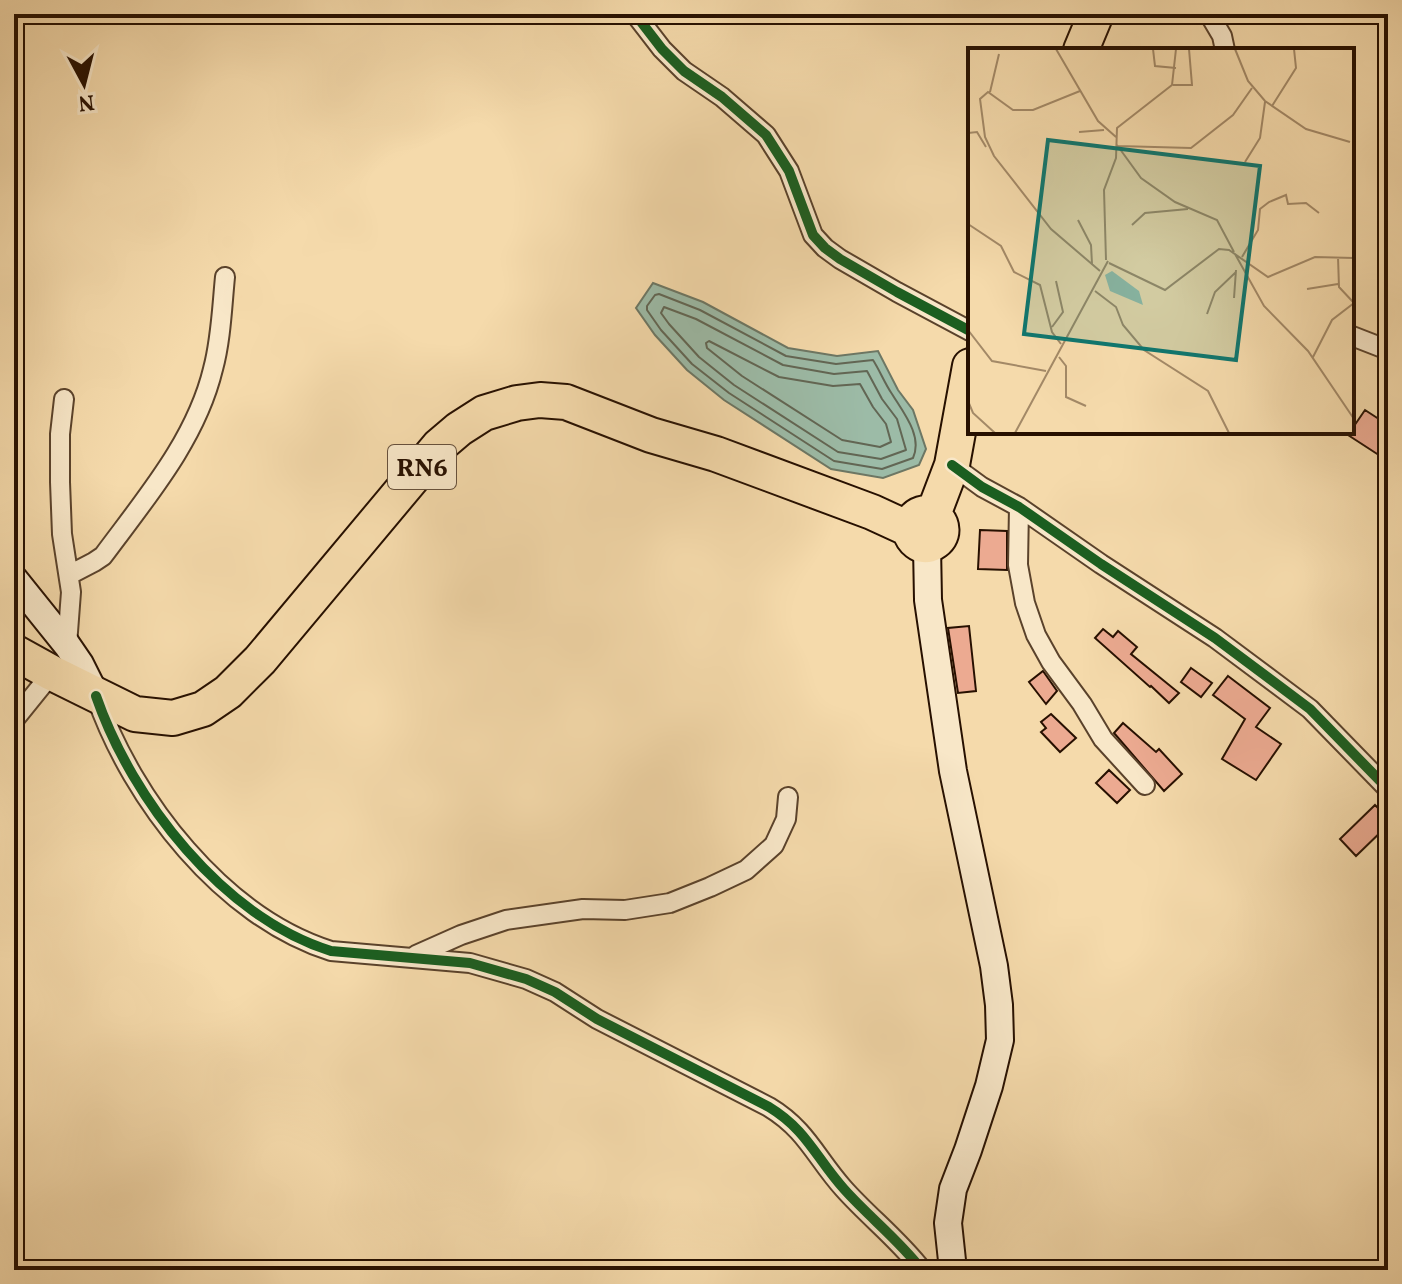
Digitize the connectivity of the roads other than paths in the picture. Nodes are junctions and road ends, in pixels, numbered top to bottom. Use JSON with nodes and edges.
{"nodes":[{"id":1,"x":635,"y":14,"type":"edge"},
{"id":2,"x":1096,"y":14,"type":"edge"},
{"id":3,"x":1209,"y":14,"type":"edge"},
{"id":4,"x":1082,"y":48,"type":"edge"},
{"id":5,"x":1225,"y":48,"type":"edge"},
{"id":6,"x":225,"y":277,"type":"dead end"},
{"id":7,"x":968,"y":330,"type":"edge"},
{"id":8,"x":1354,"y":337,"type":"edge"},
{"id":9,"x":1388,"y":350,"type":"edge"},
{"id":10,"x":968,"y":377,"type":"edge"},
{"id":11,"x":64,"y":399,"type":"dead end"},
{"id":12,"x":952,"y":465,"type":"junction"},
{"id":13,"x":1019,"y":507,"type":"junction"},
{"id":14,"x":923,"y":530,"type":"junction"},
{"id":15,"x":69,"y":575,"type":"junction"},
{"id":16,"x":14,"y":579,"type":"edge"},
{"id":17,"x":14,"y":652,"type":"edge"},
{"id":18,"x":59,"y":659,"type":"junction"},
{"id":19,"x":96,"y":696,"type":"junction"},
{"id":20,"x":14,"y":720,"type":"edge"},
{"id":21,"x":1145,"y":785,"type":"dead end"},
{"id":22,"x":1388,"y":789,"type":"edge"},
{"id":23,"x":788,"y":797,"type":"dead end"},
{"id":24,"x":413,"y":957,"type":"junction"},
{"id":25,"x":922,"y":1270,"type":"edge"},
{"id":26,"x":953,"y":1270,"type":"edge"}],
"edges":[{"from":1,"to":7,"type":"street"},
{"from":2,"to":4,"type":"highway"},
{"from":3,"to":5,"type":"street"},
{"from":6,"to":15,"type":"street"},
{"from":8,"to":9,"type":"street"},
{"from":10,"to":12,"type":"highway"},
{"from":11,"to":15,"type":"street"},
{"from":12,"to":13,"type":"street"},
{"from":12,"to":14,"type":"highway"},
{"from":13,"to":21,"type":"street"},
{"from":13,"to":22,"type":"street"},
{"from":14,"to":19,"type":"highway","number":"RN6"},
{"from":14,"to":26,"type":"main road"},
{"from":15,"to":18,"type":"street"},
{"from":16,"to":18,"type":"main road"},
{"from":17,"to":18,"type":"highway","number":"RN6"},
{"from":18,"to":19,"type":"highway","number":"RN6"},
{"from":18,"to":20,"type":"street"},
{"from":19,"to":24,"type":"street"},
{"from":23,"to":24,"type":"street"},
{"from":24,"to":25,"type":"street"}]}
